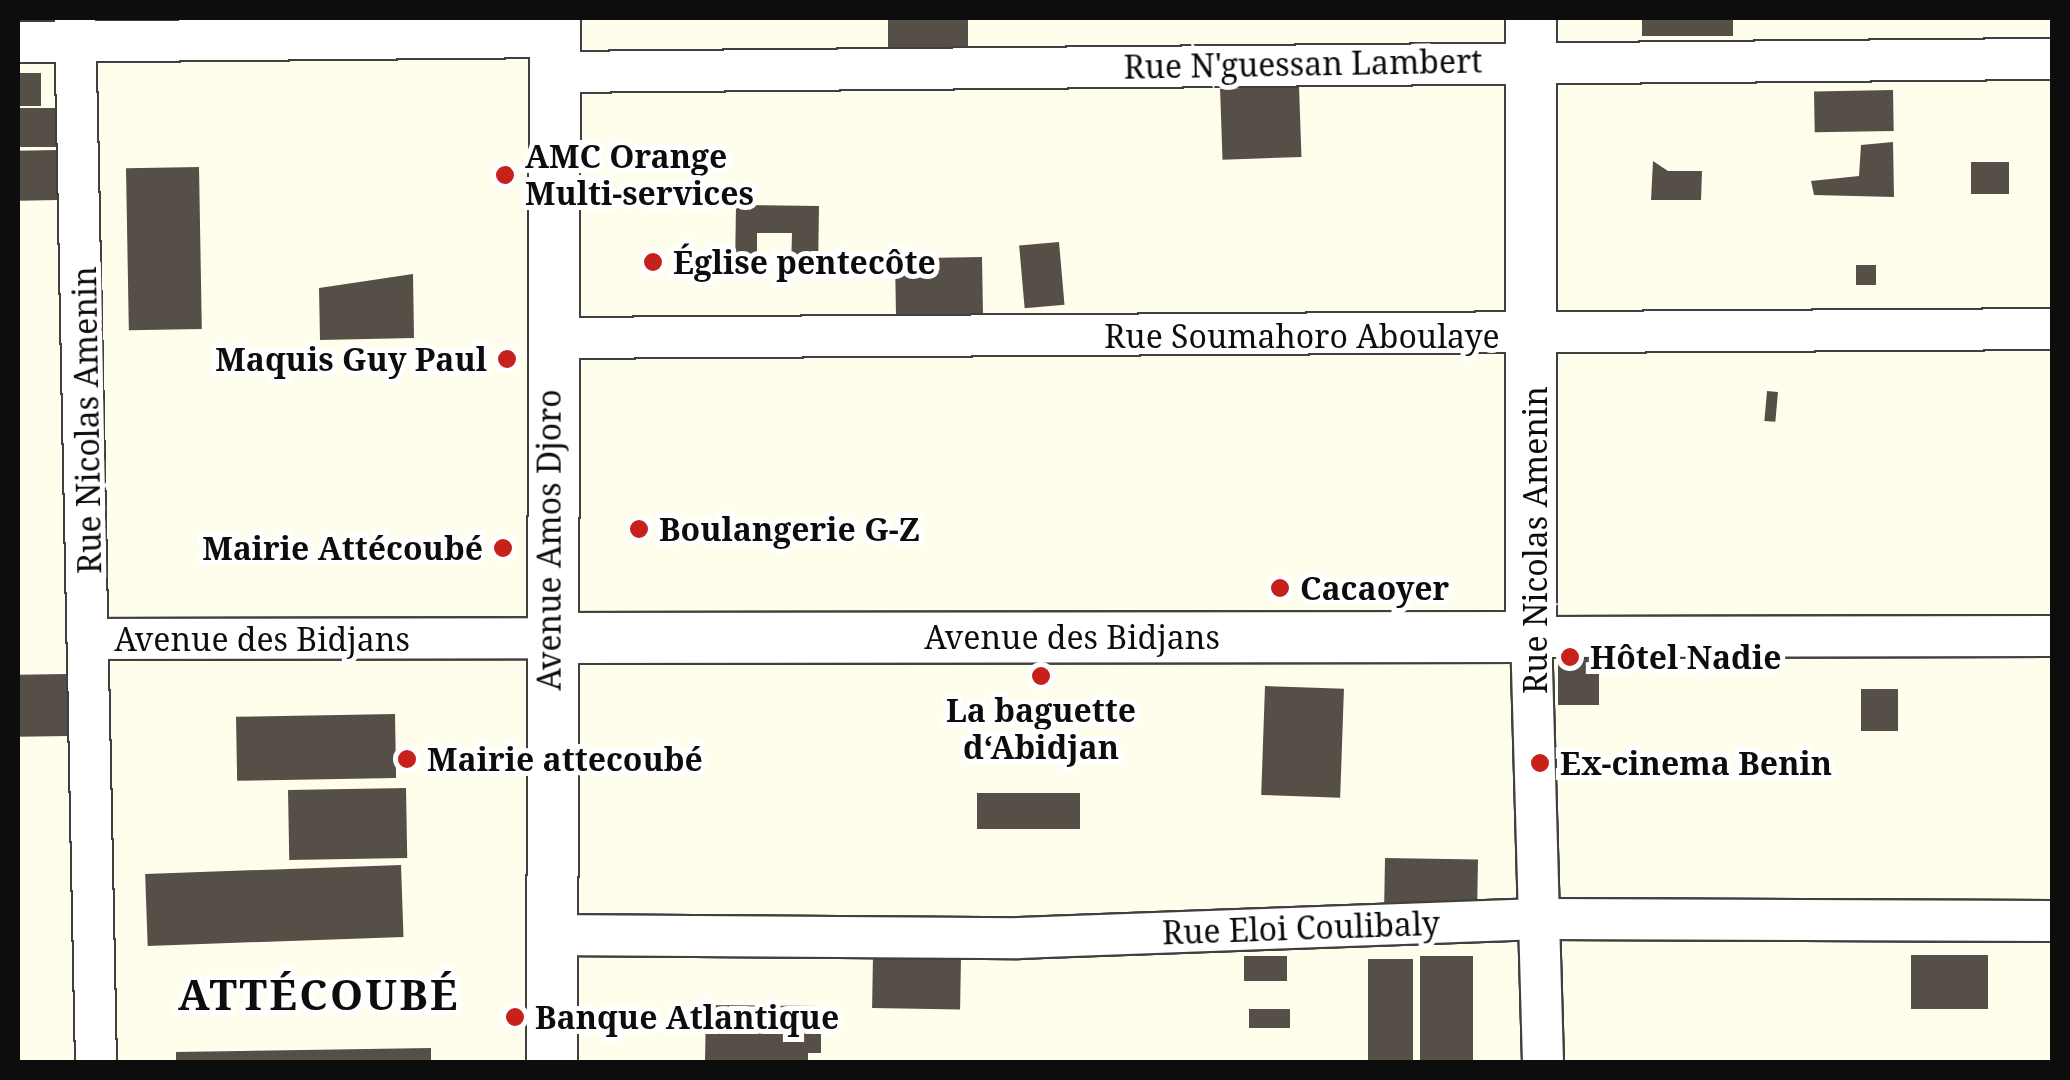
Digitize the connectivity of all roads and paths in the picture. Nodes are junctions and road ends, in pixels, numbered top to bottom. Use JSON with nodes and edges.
{"nodes":[{"id":1,"x":76,"y":30,"type":"edge"},
{"id":2,"x":1532,"y":40,"type":"edge"},
{"id":3,"x":18,"y":42,"type":"edge"},
{"id":4,"x":554,"y":42,"type":"edge"},
{"id":5,"x":2052,"y":59,"type":"edge"},
{"id":6,"x":2052,"y":329,"type":"edge"},
{"id":7,"x":1537,"y":335,"type":"junction"},
{"id":8,"x":551,"y":338,"type":"junction"},
{"id":9,"x":2052,"y":636,"type":"edge"},
{"id":10,"x":1531,"y":637,"type":"junction"},
{"id":11,"x":547,"y":638,"type":"junction"},
{"id":12,"x":92,"y":639,"type":"junction"},
{"id":13,"x":1540,"y":919,"type":"junction"},
{"id":14,"x":2052,"y":922,"type":"edge"},
{"id":15,"x":550,"y":935,"type":"junction"},
{"id":16,"x":96,"y":1062,"type":"edge"},
{"id":17,"x":552,"y":1062,"type":"edge"},
{"id":18,"x":1543,"y":1062,"type":"edge"}],
"edges":[{"from":1,"to":3,"type":"street","name":"Rue N'guessan Lambert"},
{"from":1,"to":4,"type":"street","name":"Rue N'guessan Lambert"},
{"from":1,"to":12,"type":"street","name":"Rue Nicolas Amenin"},
{"from":2,"to":4,"type":"street","name":"Rue N'guessan Lambert"},
{"from":2,"to":5,"type":"street","name":"Rue N'guessan Lambert"},
{"from":2,"to":7,"type":"street","name":"Rue Nicolas Amenin"},
{"from":4,"to":8,"type":"street","name":"Avenue Amos Djoro"},
{"from":6,"to":7,"type":"street","name":"Rue Soumahoro Aboulaye"},
{"from":7,"to":8,"type":"street","name":"Rue Soumahoro Aboulaye"},
{"from":7,"to":10,"type":"street","name":"Rue Nicolas Amenin"},
{"from":8,"to":11,"type":"street","name":"Avenue Amos Djoro"},
{"from":9,"to":10,"type":"street","name":"Avenue des Bidjans"},
{"from":10,"to":11,"type":"street","name":"Avenue des Bidjans"},
{"from":10,"to":13,"type":"street","name":"Rue Nicolas Amenin"},
{"from":11,"to":12,"type":"street","name":"Avenue des Bidjans"},
{"from":11,"to":15,"type":"street","name":"Avenue Amos Djoro"},
{"from":12,"to":16,"type":"street","name":"Rue Nicolas Amenin"},
{"from":13,"to":14,"type":"street","name":"Rue Eloi Coulibaly"},
{"from":13,"to":15,"type":"street","name":"Rue Eloi Coulibaly"},
{"from":13,"to":18,"type":"street","name":"Rue Nicolas Amenin"},
{"from":15,"to":17,"type":"street","name":"Avenue Amos Djoro"}]}
